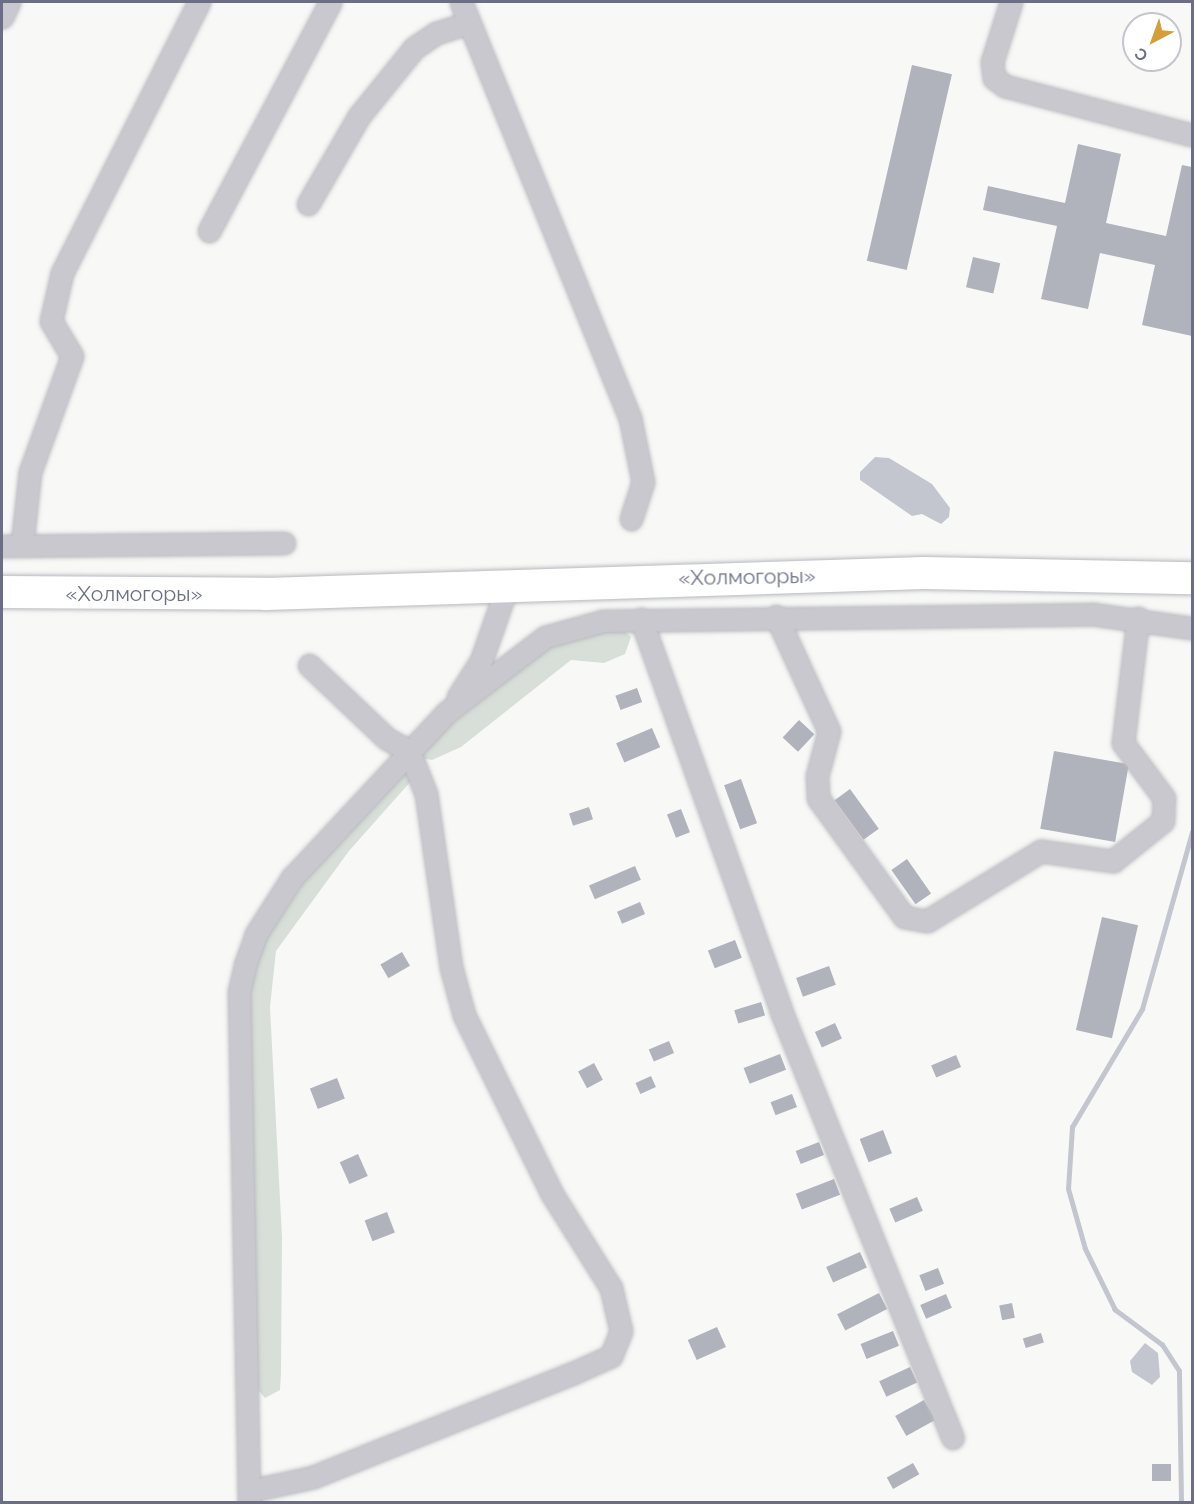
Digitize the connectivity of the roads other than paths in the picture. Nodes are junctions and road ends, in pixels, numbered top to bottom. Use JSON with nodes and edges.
{"nodes":[{"id":1,"x":9,"y":2,"type":"edge"},
{"id":2,"x":200,"y":2,"type":"edge"},
{"id":3,"x":330,"y":2,"type":"edge"},
{"id":4,"x":461,"y":2,"type":"edge"},
{"id":5,"x":1011,"y":2,"type":"edge"},
{"id":6,"x":2,"y":17,"type":"edge"},
{"id":7,"x":469,"y":23,"type":"junction"},
{"id":8,"x":1192,"y":135,"type":"edge"},
{"id":9,"x":308,"y":204,"type":"dead end"},
{"id":10,"x":209,"y":231,"type":"dead end"},
{"id":11,"x":631,"y":519,"type":"dead end"},
{"id":12,"x":284,"y":543,"type":"dead end"},
{"id":13,"x":12,"y":545,"type":"edge"},
{"id":14,"x":1192,"y":578,"type":"edge"},
{"id":15,"x":508,"y":584,"type":"junction"},
{"id":16,"x":2,"y":592,"type":"edge"},
{"id":17,"x":776,"y":616,"type":"junction"},
{"id":18,"x":1138,"y":618,"type":"junction"},
{"id":19,"x":641,"y":619,"type":"junction"},
{"id":20,"x":1192,"y":628,"type":"edge"},
{"id":21,"x":480,"y":661,"type":"junction"},
{"id":22,"x":309,"y":665,"type":"dead end"},
{"id":23,"x":498,"y":673,"type":"junction"},
{"id":24,"x":447,"y":712,"type":"junction"},
{"id":25,"x":409,"y":751,"type":"junction"},
{"id":26,"x":953,"y":1438,"type":"dead end"},
{"id":27,"x":249,"y":1497,"type":"edge"}],
"edges":[{"from":1,"to":6,"type":"street"},
{"from":2,"to":13,"type":"street"},
{"from":3,"to":10,"type":"street"},
{"from":4,"to":7,"type":"street"},
{"from":5,"to":8,"type":"street"},
{"from":7,"to":9,"type":"street"},
{"from":7,"to":11,"type":"street"},
{"from":12,"to":13,"type":"street"},
{"from":14,"to":15,"type":"highway","name":"«Холмогоры»"},
{"from":15,"to":16,"type":"highway","name":"«Холмогоры»"},
{"from":15,"to":21,"type":"street"},
{"from":17,"to":18,"type":"street"},
{"from":17,"to":18,"type":"street"},
{"from":17,"to":19,"type":"street"},
{"from":18,"to":20,"type":"street"},
{"from":19,"to":23,"type":"street"},
{"from":19,"to":26,"type":"street"},
{"from":21,"to":23,"type":"street"},
{"from":21,"to":24,"type":"street"},
{"from":22,"to":25,"type":"street"},
{"from":23,"to":24,"type":"street"},
{"from":24,"to":25,"type":"street"},
{"from":25,"to":27,"type":"street"},
{"from":25,"to":27,"type":"street"}]}
